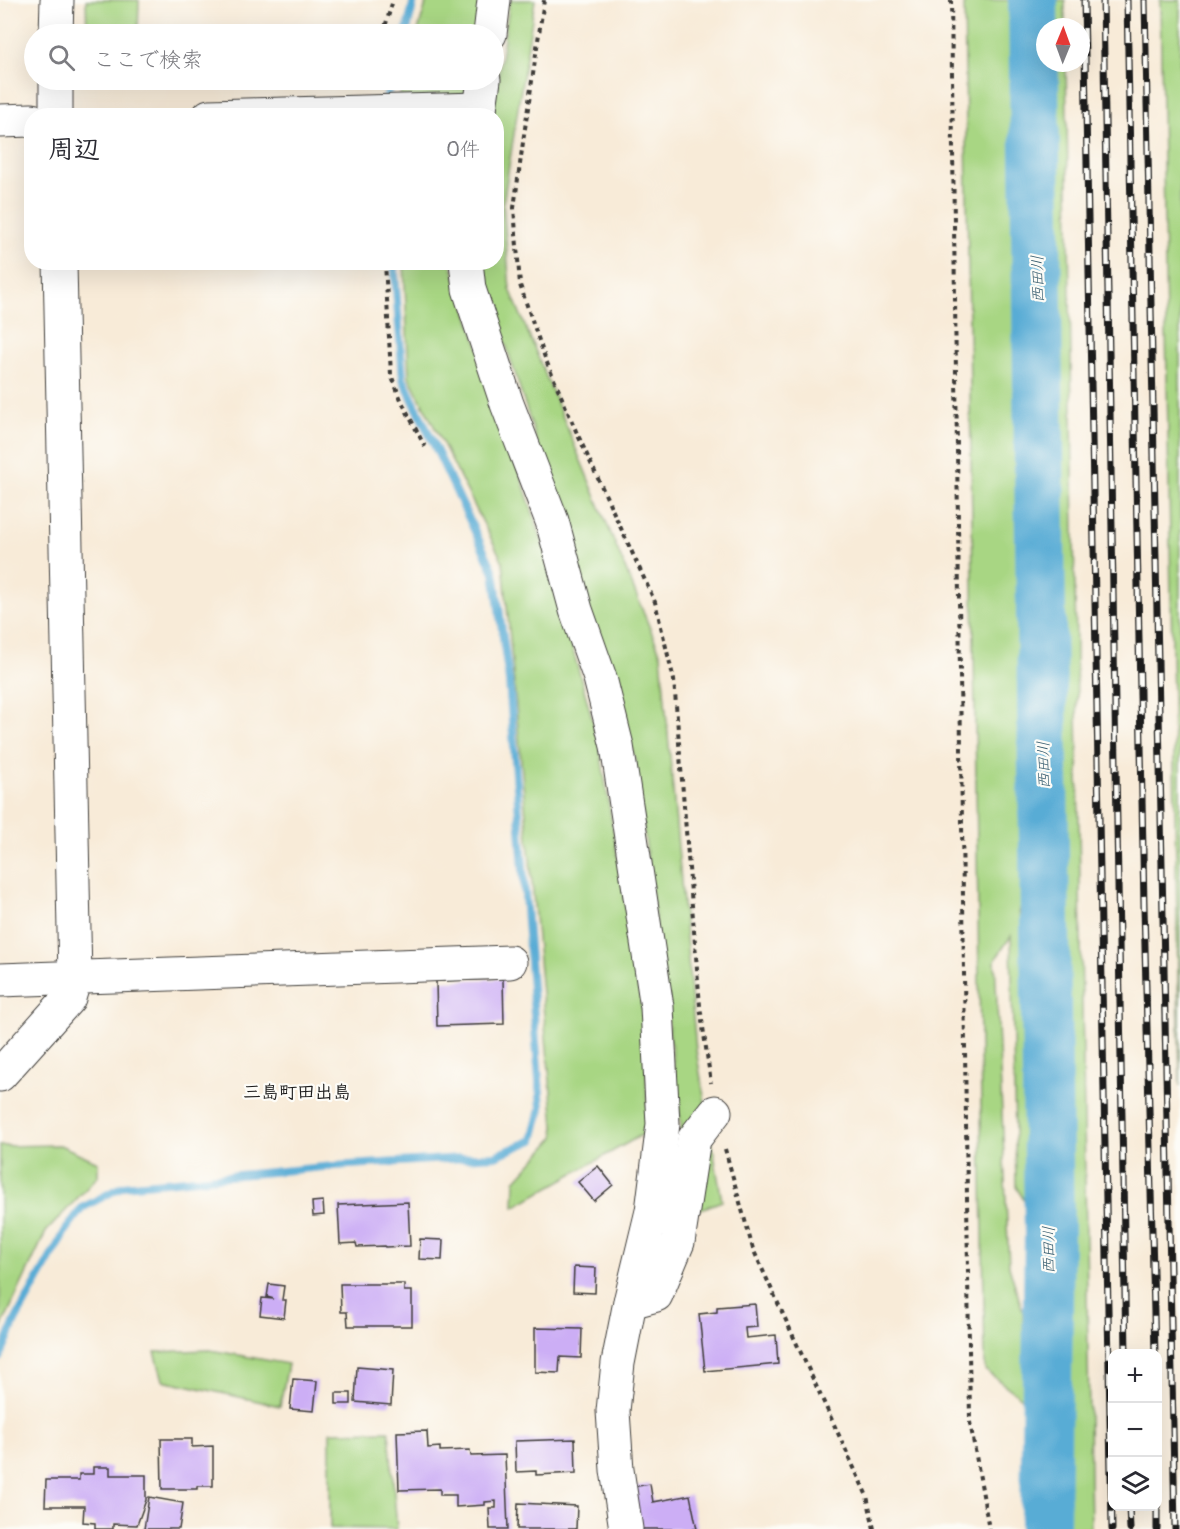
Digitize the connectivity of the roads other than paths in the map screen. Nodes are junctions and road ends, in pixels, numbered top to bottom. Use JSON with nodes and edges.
{"nodes":[{"id":1,"x":57,"y":0,"type":"edge"},
{"id":2,"x":494,"y":0,"type":"edge"},
{"id":3,"x":56,"y":24,"type":"edge"},
{"id":4,"x":491,"y":24,"type":"edge"},
{"id":5,"x":56,"y":90,"type":"edge"},
{"id":6,"x":481,"y":101,"type":"edge"},
{"id":7,"x":56,"y":108,"type":"edge"},
{"id":8,"x":354,"y":108,"type":"edge"},
{"id":9,"x":24,"y":120,"type":"edge"},
{"id":10,"x":0,"y":121,"type":"edge"},
{"id":11,"x":60,"y":270,"type":"edge"},
{"id":12,"x":467,"y":270,"type":"edge"},
{"id":13,"x":510,"y":962,"type":"dead end"},
{"id":14,"x":75,"y":978,"type":"junction"},
{"id":15,"x":0,"y":980,"type":"edge"},
{"id":16,"x":0,"y":1075,"type":"edge"},
{"id":17,"x":715,"y":1112,"type":"road end"},
{"id":18,"x":630,"y":1302,"type":"junction"},
{"id":19,"x":626,"y":1529,"type":"edge"}],
"edges":[{"from":1,"to":3,"type":"street"},
{"from":2,"to":4,"type":"street"},
{"from":5,"to":7,"type":"street"},
{"from":6,"to":8,"type":"street"},
{"from":9,"to":10,"type":"street"},
{"from":11,"to":14,"type":"street"},
{"from":12,"to":18,"type":"street"},
{"from":13,"to":14,"type":"street"},
{"from":14,"to":15,"type":"street"},
{"from":14,"to":16,"type":"street"},
{"from":17,"to":18,"type":"street"},
{"from":18,"to":19,"type":"street"}]}
